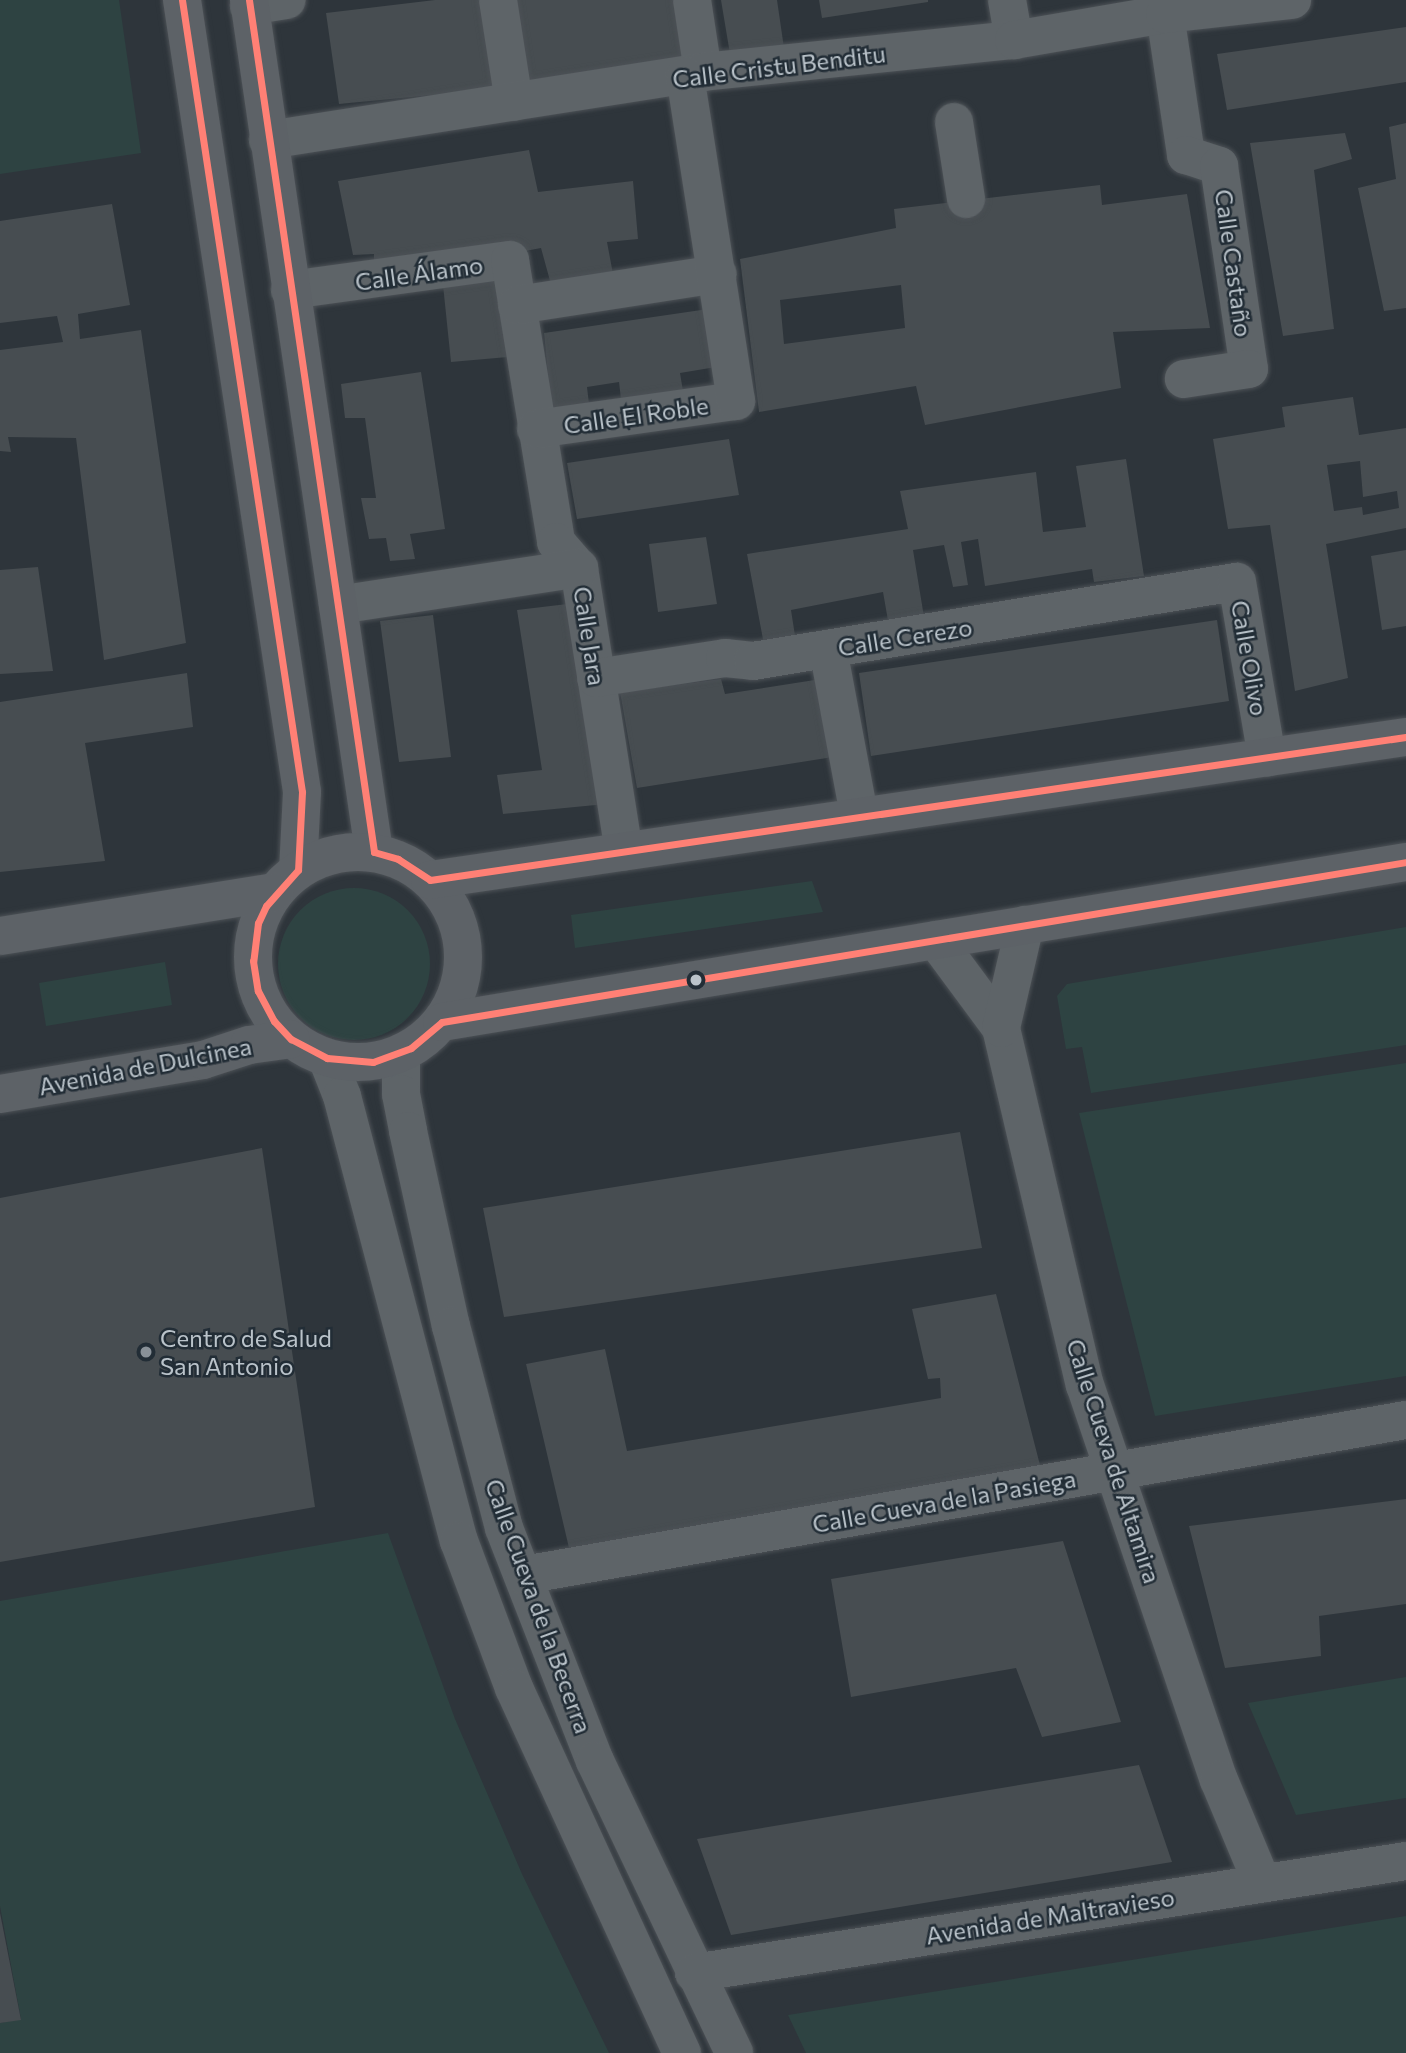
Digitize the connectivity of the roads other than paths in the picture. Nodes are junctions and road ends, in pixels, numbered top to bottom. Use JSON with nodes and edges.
{"nodes":[{"id":1,"x":182,"y":0,"type":"edge"},
{"id":2,"x":287,"y":0,"type":"edge"},
{"id":3,"x":498,"y":0,"type":"edge"},
{"id":4,"x":692,"y":0,"type":"edge"},
{"id":5,"x":1007,"y":0,"type":"edge"},
{"id":6,"x":1292,"y":0,"type":"edge"},
{"id":7,"x":249,"y":3,"type":"edge"},
{"id":8,"x":1165,"y":14,"type":"junction"},
{"id":9,"x":1014,"y":40,"type":"junction"},
{"id":10,"x":694,"y":74,"type":"junction"},
{"id":11,"x":514,"y":102,"type":"junction"},
{"id":12,"x":954,"y":122,"type":"dead end"},
{"id":13,"x":268,"y":140,"type":"junction"},
{"id":14,"x":966,"y":199,"type":"dead end"},
{"id":15,"x":718,"y":274,"type":"junction"},
{"id":16,"x":290,"y":290,"type":"junction"},
{"id":17,"x":517,"y":305,"type":"junction"},
{"id":18,"x":1184,"y":379,"type":"dead end"},
{"id":19,"x":536,"y":429,"type":"junction"},
{"id":20,"x":579,"y":568,"type":"junction"},
{"id":21,"x":1214,"y":586,"type":"joint"},
{"id":22,"x":338,"y":605,"type":"junction"},
{"id":23,"x":828,"y":649,"type":"junction"},
{"id":24,"x":596,"y":678,"type":"junction"},
{"id":25,"x":1406,"y":737,"type":"edge"},
{"id":26,"x":1267,"y":757,"type":"junction"},
{"id":27,"x":859,"y":815,"type":"junction"},
{"id":28,"x":624,"y":851,"type":"junction"},
{"id":29,"x":374,"y":852,"type":"junction"},
{"id":30,"x":1406,"y":862,"type":"edge"},
{"id":31,"x":430,"y":880,"type":"junction"},
{"id":32,"x":286,"y":881,"type":"junction"},
{"id":33,"x":1025,"y":925,"type":"junction"},
{"id":34,"x":0,"y":936,"type":"edge"},
{"id":35,"x":936,"y":940,"type":"junction"},
{"id":36,"x":442,"y":1022,"type":"junction"},
{"id":37,"x":1001,"y":1028,"type":"junction"},
{"id":38,"x":291,"y":1039,"type":"junction"},
{"id":39,"x":401,"y":1054,"type":"junction"},
{"id":40,"x":327,"y":1058,"type":"junction"},
{"id":41,"x":0,"y":1094,"type":"edge"},
{"id":42,"x":1406,"y":1420,"type":"edge"},
{"id":43,"x":1117,"y":1471,"type":"junction"},
{"id":44,"x":524,"y":1575,"type":"junction"},
{"id":45,"x":1406,"y":1861,"type":"edge"},
{"id":46,"x":1262,"y":1883,"type":"junction"},
{"id":47,"x":694,"y":1973,"type":"junction"},
{"id":48,"x":682,"y":2053,"type":"edge"},
{"id":49,"x":734,"y":2053,"type":"edge"}],
"edges":[{"from":1,"to":32,"type":"main road"},
{"from":2,"to":7,"type":"street"},
{"from":3,"to":11,"type":"street"},
{"from":4,"to":10,"type":"street"},
{"from":5,"to":9,"type":"street"},
{"from":6,"to":8,"type":"street","name":"Calle Cristu Benditu"},
{"from":7,"to":13,"type":"main road"},
{"from":8,"to":9,"type":"street","name":"Calle Cristu Benditu"},
{"from":8,"to":18,"type":"street","name":"Calle Castaño"},
{"from":9,"to":10,"type":"street","name":"Calle Cristu Benditu"},
{"from":10,"to":11,"type":"street","name":"Calle Cristu Benditu"},
{"from":10,"to":15,"type":"street"},
{"from":11,"to":13,"type":"street","name":"Calle Cristu Benditu"},
{"from":12,"to":14,"type":"street"},
{"from":13,"to":16,"type":"main road"},
{"from":15,"to":17,"type":"street"},
{"from":15,"to":19,"type":"street","name":"Calle El Roble"},
{"from":16,"to":17,"type":"street","name":"Calle Álamo"},
{"from":16,"to":22,"type":"main road"},
{"from":17,"to":19,"type":"street","name":"Calle Jara"},
{"from":19,"to":20,"type":"street","name":"Calle Jara"},
{"from":20,"to":22,"type":"street"},
{"from":20,"to":24,"type":"street","name":"Calle Jara"},
{"from":21,"to":23,"type":"street","name":"Calle Cerezo"},
{"from":21,"to":26,"type":"street","name":"Calle Olivo"},
{"from":22,"to":29,"type":"main road"},
{"from":23,"to":24,"type":"street","name":"Calle Cerezo"},
{"from":23,"to":27,"type":"street"},
{"from":24,"to":28,"type":"street","name":"Calle Jara"},
{"from":25,"to":26,"type":"main road"},
{"from":26,"to":27,"type":"main road"},
{"from":27,"to":28,"type":"main road"},
{"from":28,"to":31,"type":"main road"},
{"from":29,"to":31,"type":"main road"},
{"from":29,"to":32,"type":"main road"},
{"from":30,"to":33,"type":"main road"},
{"from":31,"to":36,"type":"main road"},
{"from":32,"to":34,"type":"main road"},
{"from":32,"to":38,"type":"main road"},
{"from":33,"to":35,"type":"main road"},
{"from":33,"to":37,"type":"street"},
{"from":35,"to":36,"type":"main road"},
{"from":35,"to":37,"type":"street"},
{"from":36,"to":39,"type":"main road"},
{"from":37,"to":43,"type":"street","name":"Calle Cueva de Altamira"},
{"from":38,"to":40,"type":"main road"},
{"from":38,"to":41,"type":"main road","name":"Avenida de Dulcinea"},
{"from":39,"to":40,"type":"main road"},
{"from":39,"to":44,"type":"street","name":"Calle Cueva de la Becerra"},
{"from":40,"to":48,"type":"street","name":"Calle Cueva de la Becerra"},
{"from":42,"to":43,"type":"street","name":"Calle Cueva de la Pasiega"},
{"from":43,"to":44,"type":"street","name":"Calle Cueva de la Pasiega"},
{"from":43,"to":46,"type":"street","name":"Calle Cueva de Altamira"},
{"from":44,"to":47,"type":"street","name":"Calle Cueva de la Becerra"},
{"from":45,"to":46,"type":"street","name":"Avenida de Maltravieso"},
{"from":46,"to":47,"type":"street","name":"Avenida de Maltravieso"},
{"from":47,"to":49,"type":"street","name":"Calle Cueva de la Becerra"}]}
